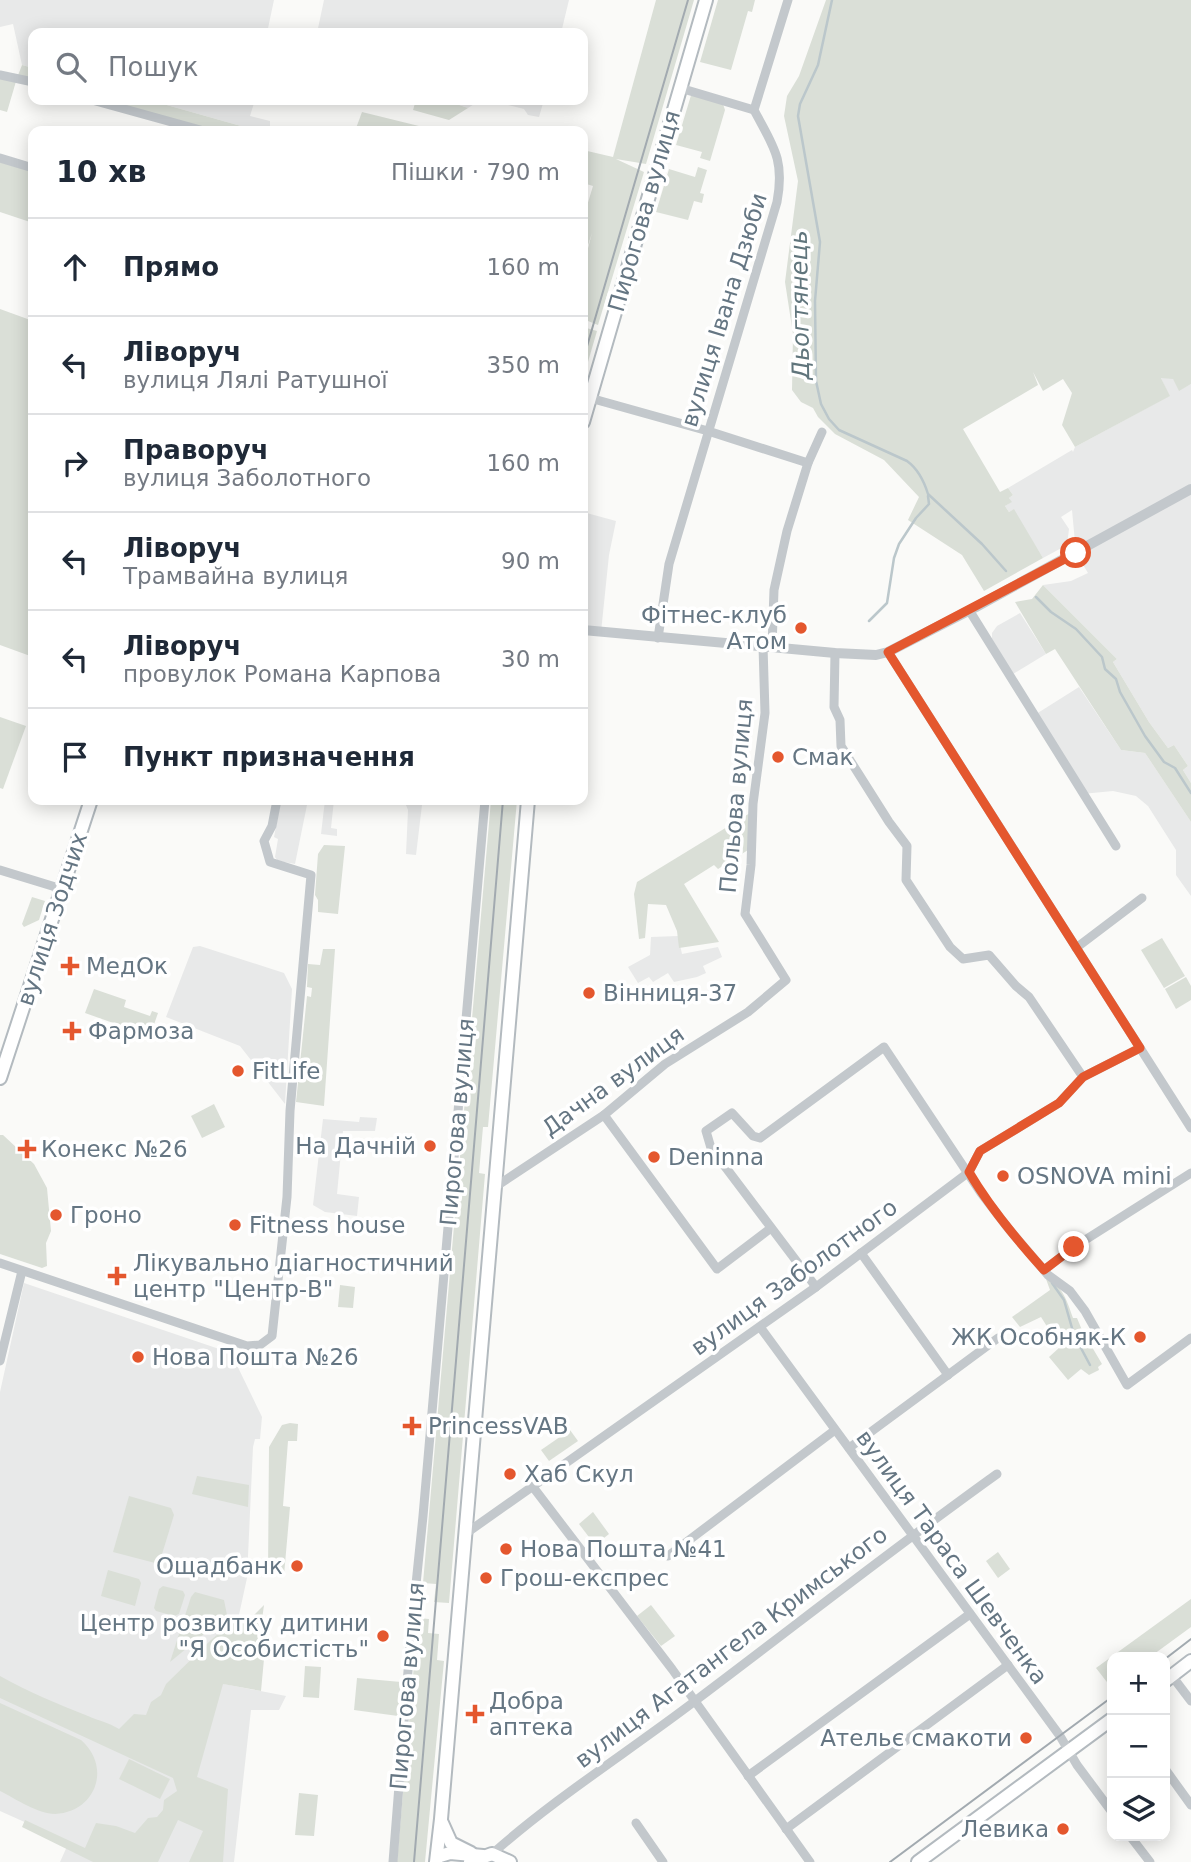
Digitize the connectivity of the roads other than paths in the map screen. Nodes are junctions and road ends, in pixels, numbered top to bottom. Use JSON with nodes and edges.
{"nodes":[{"id":1,"x":706,"y":0,"type":"edge"},
{"id":2,"x":788,"y":0,"type":"edge"},
{"id":3,"x":0,"y":75,"type":"edge"},
{"id":4,"x":28,"y":81,"type":"edge"},
{"id":5,"x":680,"y":88,"type":"junction"},
{"id":6,"x":110,"y":105,"type":"edge"},
{"id":7,"x":754,"y":110,"type":"junction"},
{"id":8,"x":186,"y":126,"type":"edge"},
{"id":9,"x":0,"y":158,"type":"edge"},
{"id":10,"x":28,"y":166,"type":"edge"},
{"id":11,"x":590,"y":398,"type":"junction"},
{"id":12,"x":588,"y":405,"type":"edge"},
{"id":13,"x":708,"y":431,"type":"junction"},
{"id":14,"x":822,"y":432,"type":"dead end"},
{"id":15,"x":808,"y":463,"type":"junction"},
{"id":16,"x":1191,"y":489,"type":"edge"},
{"id":17,"x":969,"y":610,"type":"junction"},
{"id":18,"x":588,"y":631,"type":"edge"},
{"id":19,"x":657,"y":638,"type":"junction"},
{"id":20,"x":767,"y":646,"type":"junction"},
{"id":21,"x":888,"y":652,"type":"junction"},
{"id":22,"x":835,"y":653,"type":"junction"},
{"id":23,"x":89,"y":805,"type":"edge"},
{"id":24,"x":276,"y":805,"type":"edge"},
{"id":25,"x":485,"y":805,"type":"edge"},
{"id":26,"x":528,"y":805,"type":"edge"},
{"id":27,"x":1116,"y":846,"type":"dead end"},
{"id":28,"x":0,"y":870,"type":"edge"},
{"id":29,"x":62,"y":889,"type":"junction"},
{"id":30,"x":1142,"y":898,"type":"dead end"},
{"id":31,"x":1076,"y":948,"type":"junction"},
{"id":32,"x":786,"y":980,"type":"joint"},
{"id":33,"x":1140,"y":1048,"type":"junction"},
{"id":34,"x":1083,"y":1077,"type":"junction"},
{"id":35,"x":0,"y":1078,"type":"edge"},
{"id":36,"x":604,"y":1115,"type":"junction"},
{"id":37,"x":1191,"y":1128,"type":"edge"},
{"id":38,"x":969,"y":1172,"type":"junction"},
{"id":39,"x":1191,"y":1173,"type":"edge"},
{"id":40,"x":495,"y":1187,"type":"junction"},
{"id":41,"x":771,"y":1228,"type":"junction"},
{"id":42,"x":861,"y":1253,"type":"junction"},
{"id":43,"x":0,"y":1263,"type":"edge"},
{"id":44,"x":1044,"y":1270,"type":"junction"},
{"id":45,"x":22,"y":1271,"type":"junction"},
{"id":46,"x":816,"y":1287,"type":"junction"},
{"id":47,"x":760,"y":1327,"type":"junction"},
{"id":48,"x":1191,"y":1338,"type":"edge"},
{"id":49,"x":998,"y":1339,"type":"dead end"},
{"id":50,"x":0,"y":1361,"type":"edge"},
{"id":51,"x":948,"y":1375,"type":"junction"},
{"id":52,"x":835,"y":1430,"type":"junction"},
{"id":53,"x":849,"y":1448,"type":"junction"},
{"id":54,"x":997,"y":1474,"type":"dead end"},
{"id":55,"x":533,"y":1487,"type":"junction"},
{"id":56,"x":465,"y":1534,"type":"junction"},
{"id":57,"x":913,"y":1535,"type":"junction"},
{"id":58,"x":668,"y":1556,"type":"dead end"},
{"id":59,"x":970,"y":1614,"type":"junction"},
{"id":60,"x":1191,"y":1661,"type":"edge"},
{"id":61,"x":1008,"y":1665,"type":"junction"},
{"id":62,"x":1170,"y":1677,"type":"edge"},
{"id":63,"x":1170,"y":1680,"type":"edge"},
{"id":64,"x":695,"y":1701,"type":"junction"},
{"id":65,"x":1191,"y":1701,"type":"edge"},
{"id":66,"x":1107,"y":1723,"type":"edge"},
{"id":67,"x":1069,"y":1751,"type":"junction"},
{"id":68,"x":748,"y":1776,"type":"junction"},
{"id":69,"x":1170,"y":1776,"type":"edge"},
{"id":70,"x":1107,"y":1805,"type":"edge"},
{"id":71,"x":1191,"y":1805,"type":"edge"},
{"id":72,"x":441,"y":1819,"type":"junction"},
{"id":73,"x":636,"y":1823,"type":"dead end"},
{"id":74,"x":786,"y":1829,"type":"junction"},
{"id":75,"x":1134,"y":1841,"type":"edge"},
{"id":76,"x":476,"y":1858,"type":"edge"},
{"id":77,"x":436,"y":1861,"type":"edge"},
{"id":78,"x":393,"y":1862,"type":"edge"},
{"id":79,"x":510,"y":1862,"type":"edge"},
{"id":80,"x":663,"y":1862,"type":"edge"},
{"id":81,"x":810,"y":1862,"type":"edge"},
{"id":82,"x":918,"y":1862,"type":"edge"},
{"id":83,"x":1150,"y":1862,"type":"edge"}],
"edges":[{"from":1,"to":5,"type":"main road","name":"Пирогова вулиця"},
{"from":2,"to":7,"type":"street"},
{"from":3,"to":4,"type":"street"},
{"from":5,"to":7,"type":"street"},
{"from":5,"to":11,"type":"main road","name":"Пирогова вулиця"},
{"from":6,"to":8,"type":"street"},
{"from":7,"to":13,"type":"street","name":"вулиця Івана Дзюби"},
{"from":9,"to":10,"type":"street"},
{"from":11,"to":12,"type":"main road","name":"Пирогова вулиця"},
{"from":11,"to":13,"type":"street"},
{"from":13,"to":15,"type":"street"},
{"from":13,"to":19,"type":"street","name":"вулиця Івана Дзюби"},
{"from":14,"to":15,"type":"street","name":"Польова вулиця"},
{"from":15,"to":20,"type":"street","name":"Польова вулиця"},
{"from":16,"to":17,"type":"street"},
{"from":17,"to":21,"type":"street"},
{"from":17,"to":27,"type":"street"},
{"from":18,"to":19,"type":"street"},
{"from":19,"to":20,"type":"street"},
{"from":20,"to":22,"type":"street"},
{"from":20,"to":32,"type":"street","name":"Польова вулиця"},
{"from":21,"to":22,"type":"street"},
{"from":21,"to":31,"type":"street"},
{"from":22,"to":34,"type":"street"},
{"from":23,"to":29,"type":"main road","name":"вулиця Зодчих"},
{"from":24,"to":45,"type":"street"},
{"from":25,"to":78,"type":"street","name":"Пирогова вулиця"},
{"from":26,"to":40,"type":"main road","name":"Пирогова вулиця"},
{"from":28,"to":29,"type":"street"},
{"from":29,"to":35,"type":"main road","name":"вулиця Зодчих"},
{"from":30,"to":31,"type":"street"},
{"from":31,"to":33,"type":"street"},
{"from":32,"to":36,"type":"street","name":"Дачна вулиця"},
{"from":33,"to":34,"type":"street","name":"вулиця Заболотного"},
{"from":33,"to":37,"type":"street"},
{"from":34,"to":38,"type":"street","name":"вулиця Заболотного"},
{"from":36,"to":40,"type":"street","name":"Дачна вулиця"},
{"from":36,"to":41,"type":"street"},
{"from":38,"to":41,"type":"street"},
{"from":38,"to":42,"type":"street","name":"вулиця Заболотного"},
{"from":38,"to":44,"type":"street"},
{"from":39,"to":44,"type":"street"},
{"from":40,"to":56,"type":"main road","name":"Пирогова вулиця"},
{"from":41,"to":46,"type":"street"},
{"from":42,"to":46,"type":"street","name":"вулиця Заболотного"},
{"from":42,"to":51,"type":"street"},
{"from":43,"to":45,"type":"street"},
{"from":44,"to":48,"type":"street"},
{"from":45,"to":50,"type":"street"},
{"from":46,"to":47,"type":"street","name":"вулиця Заболотного"},
{"from":47,"to":52,"type":"street","name":"вулиця Тараса Шевченка"},
{"from":47,"to":55,"type":"street","name":"вулиця Заболотного"},
{"from":49,"to":51,"type":"street"},
{"from":51,"to":53,"type":"street"},
{"from":52,"to":53,"type":"street","name":"вулиця Тараса Шевченка"},
{"from":52,"to":58,"type":"street"},
{"from":53,"to":57,"type":"street","name":"вулиця Тараса Шевченка"},
{"from":54,"to":57,"type":"street","name":"вулиця Агатангела Кримського"},
{"from":55,"to":56,"type":"street","name":"вулиця Заболотного"},
{"from":55,"to":64,"type":"street"},
{"from":56,"to":72,"type":"main road","name":"Пирогова вулиця"},
{"from":57,"to":59,"type":"street","name":"вулиця Тараса Шевченка"},
{"from":57,"to":64,"type":"street","name":"вулиця Агатангела Кримського"},
{"from":59,"to":61,"type":"street","name":"вулиця Тараса Шевченка"},
{"from":59,"to":68,"type":"street"},
{"from":60,"to":62,"type":"main road"},
{"from":61,"to":67,"type":"street","name":"вулиця Тараса Шевченка"},
{"from":61,"to":74,"type":"street"},
{"from":63,"to":65,"type":"street"},
{"from":64,"to":68,"type":"street"},
{"from":64,"to":76,"type":"street","name":"вулиця Агатангела Кримського"},
{"from":66,"to":67,"type":"main road"},
{"from":67,"to":70,"type":"street","name":"вулиця Тараса Шевченка"},
{"from":67,"to":82,"type":"main road"},
{"from":68,"to":74,"type":"street"},
{"from":69,"to":71,"type":"street"},
{"from":72,"to":76,"type":"main road"},
{"from":72,"to":77,"type":"main road","name":"Пирогова вулиця"},
{"from":73,"to":80,"type":"street"},
{"from":74,"to":81,"type":"street"},
{"from":75,"to":83,"type":"street"},
{"from":76,"to":77,"type":"main road"},
{"from":76,"to":79,"type":"main road"}]}
